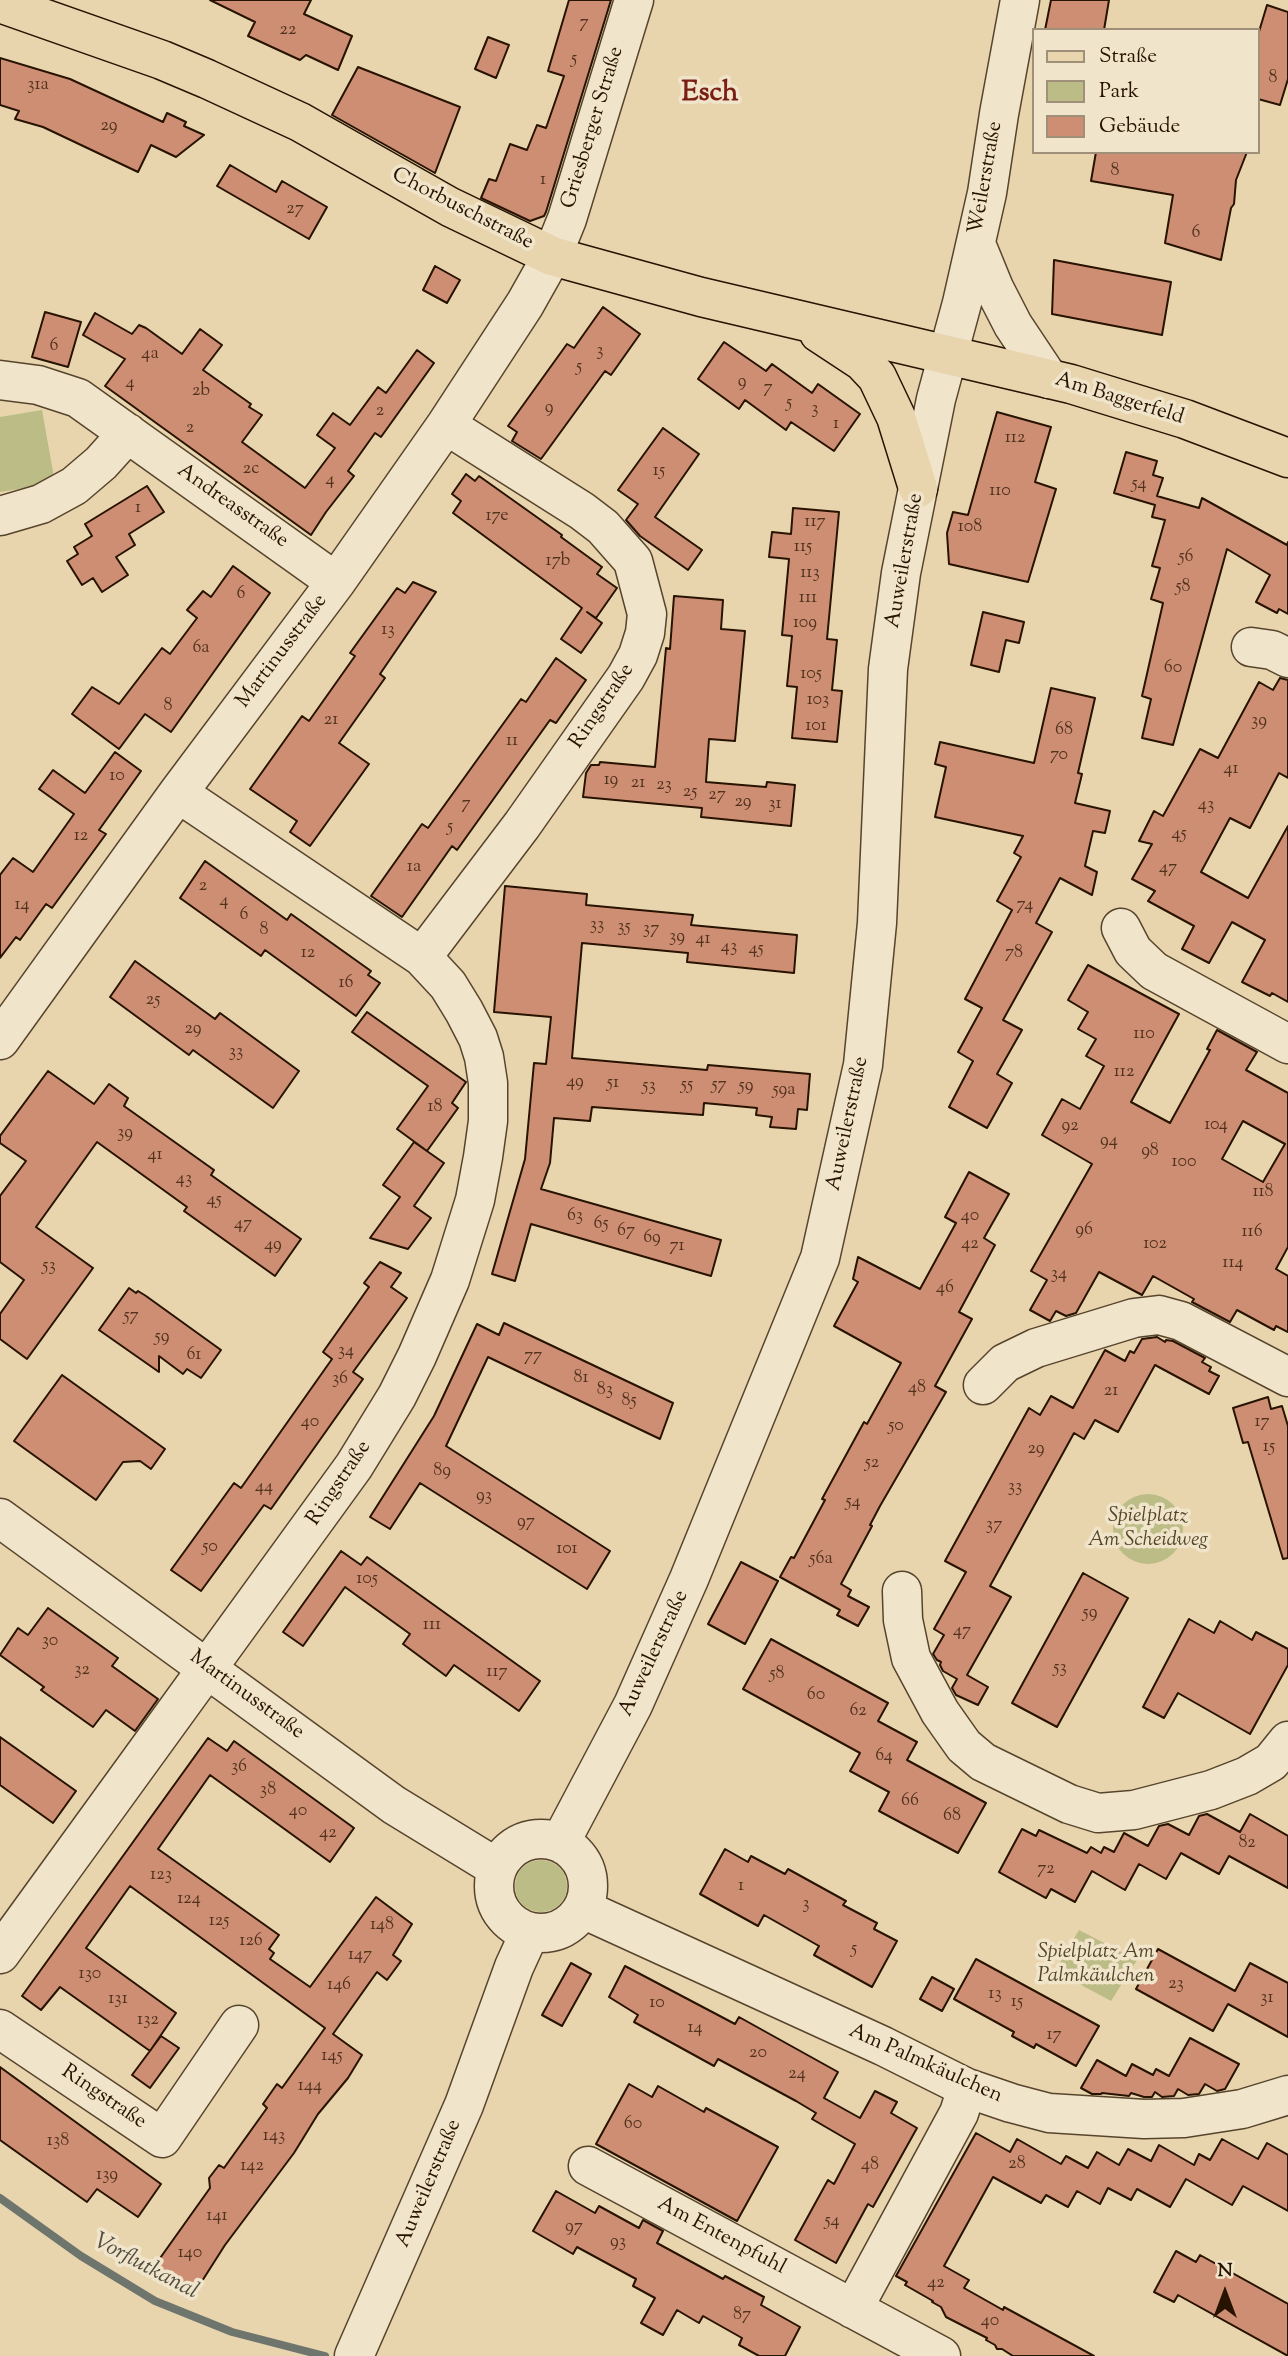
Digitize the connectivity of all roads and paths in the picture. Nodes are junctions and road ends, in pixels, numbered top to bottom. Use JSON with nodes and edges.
{"nodes":[{"id":1,"x":634,"y":0,"type":"edge"},
{"id":2,"x":1020,"y":0,"type":"edge"},
{"id":3,"x":0,"y":3,"type":"edge"},
{"id":4,"x":976,"y":244,"type":"junction"},
{"id":5,"x":552,"y":256,"type":"junction"},
{"id":6,"x":800,"y":320,"type":"junction"},
{"id":7,"x":947,"y":354,"type":"junction"},
{"id":8,"x":1049,"y":379,"type":"junction"},
{"id":9,"x":0,"y":380,"type":"edge"},
{"id":10,"x":446,"y":425,"type":"junction"},
{"id":11,"x":128,"y":433,"type":"junction"},
{"id":12,"x":1288,"y":458,"type":"edge"},
{"id":13,"x":918,"y":488,"type":"junction"},
{"id":14,"x":0,"y":516,"type":"edge"},
{"id":15,"x":336,"y":582,"type":"junction"},
{"id":16,"x":1251,"y":647,"type":"dead end"},
{"id":17,"x":1288,"y":658,"type":"edge"},
{"id":18,"x":178,"y":793,"type":"junction"},
{"id":19,"x":1121,"y":928,"type":"dead end"},
{"id":20,"x":422,"y":957,"type":"junction"},
{"id":21,"x":0,"y":1040,"type":"edge"},
{"id":22,"x":1288,"y":1044,"type":"edge"},
{"id":23,"x":1288,"y":1377,"type":"edge"},
{"id":24,"x":983,"y":1385,"type":"dead end"},
{"id":25,"x":0,"y":1518,"type":"edge"},
{"id":26,"x":902,"y":1591,"type":"dead end"},
{"id":27,"x":208,"y":1668,"type":"junction"},
{"id":28,"x":1288,"y":1741,"type":"edge"},
{"id":29,"x":561,"y":1843,"type":"junction"},
{"id":30,"x":497,"y":1868,"type":"junction"},
{"id":31,"x":583,"y":1909,"type":"junction"},
{"id":32,"x":530,"y":1932,"type":"junction"},
{"id":33,"x":0,"y":1954,"type":"edge"},
{"id":34,"x":239,"y":2025,"type":"dead end"},
{"id":35,"x":0,"y":2029,"type":"edge"},
{"id":36,"x":967,"y":2088,"type":"junction"},
{"id":37,"x":1288,"y":2095,"type":"edge"},
{"id":38,"x":588,"y":2166,"type":"dead end"},
{"id":39,"x":853,"y":2309,"type":"junction"},
{"id":40,"x":356,"y":2353,"type":"edge"},
{"id":41,"x":941,"y":2356,"type":"edge"}],
"edges":[{"from":1,"to":5,"type":"street","name":"Griesberger Straße"},
{"from":2,"to":4,"type":"street","name":"Weilerstraße"},
{"from":3,"to":5,"type":"main road","name":"Chorbuschstraße"},
{"from":4,"to":7,"type":"street","name":"Weilerstraße"},
{"from":4,"to":8,"type":"street"},
{"from":5,"to":6,"type":"main road","name":"Chorbuschstraße"},
{"from":5,"to":10,"type":"street","name":"Martinusstraße"},
{"from":6,"to":7,"type":"main road","name":"Chorbuschstraße"},
{"from":6,"to":13,"type":"main road"},
{"from":7,"to":8,"type":"main road","name":"Am Baggerfeld"},
{"from":7,"to":13,"type":"street","name":"Auweilerstraße"},
{"from":8,"to":12,"type":"main road","name":"Am Baggerfeld"},
{"from":9,"to":11,"type":"street","name":"Andreasstraße"},
{"from":10,"to":15,"type":"street","name":"Martinusstraße"},
{"from":10,"to":20,"type":"street","name":"Ringstraße"},
{"from":11,"to":14,"type":"street"},
{"from":11,"to":15,"type":"street","name":"Andreasstraße"},
{"from":13,"to":29,"type":"street","name":"Auweilerstraße"},
{"from":15,"to":18,"type":"street","name":"Martinusstraße"},
{"from":16,"to":17,"type":"street"},
{"from":18,"to":20,"type":"street","name":"Ringstraße"},
{"from":18,"to":21,"type":"street","name":"Martinusstraße"},
{"from":19,"to":22,"type":"street"},
{"from":20,"to":27,"type":"street","name":"Ringstraße"},
{"from":23,"to":24,"type":"street"},
{"from":25,"to":27,"type":"street","name":"Martinusstraße"},
{"from":26,"to":28,"type":"street"},
{"from":27,"to":30,"type":"street","name":"Martinusstraße"},
{"from":27,"to":33,"type":"street","name":"Ringstraße"},
{"from":29,"to":30,"type":"street"},
{"from":29,"to":31,"type":"street"},
{"from":30,"to":32,"type":"street"},
{"from":31,"to":32,"type":"street"},
{"from":31,"to":36,"type":"street","name":"Am Palmkäulchen"},
{"from":32,"to":40,"type":"street","name":"Auweilerstraße"},
{"from":34,"to":35,"type":"street","name":"Ringstraße"},
{"from":36,"to":37,"type":"street","name":"Am Palmkäulchen"},
{"from":36,"to":39,"type":"street"},
{"from":38,"to":39,"type":"street","name":"Am Entenpfuhl"},
{"from":39,"to":41,"type":"street","name":"Am Entenpfuhl"}]}
